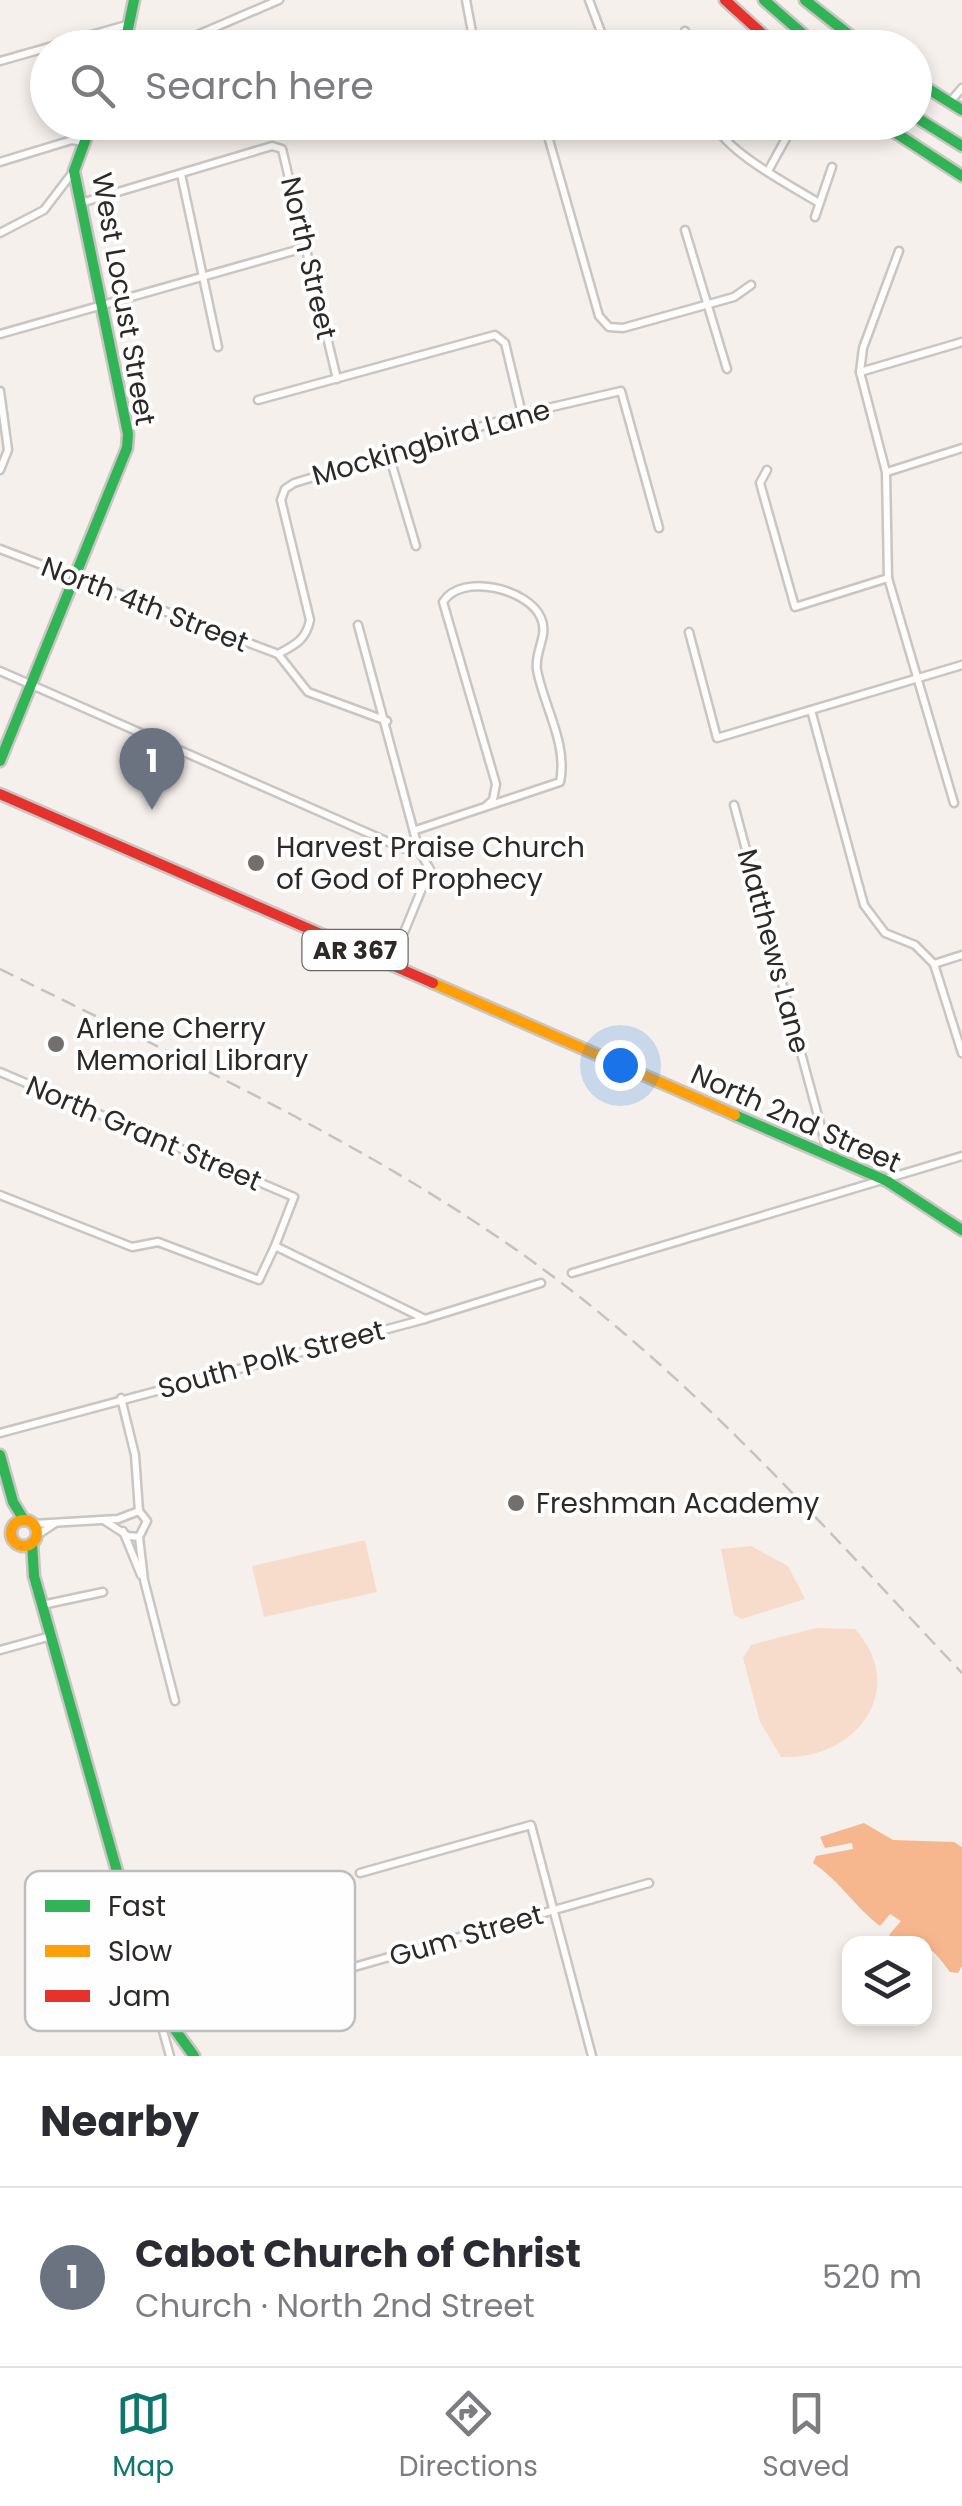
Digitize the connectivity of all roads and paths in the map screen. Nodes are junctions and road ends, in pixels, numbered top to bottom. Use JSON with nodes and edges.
{"nodes":[{"id":1,"x":134,"y":0,"type":"edge"},
{"id":2,"x":280,"y":0,"type":"edge"},
{"id":3,"x":466,"y":0,"type":"edge"},
{"id":4,"x":589,"y":0,"type":"edge"},
{"id":5,"x":725,"y":0,"type":"edge"},
{"id":6,"x":764,"y":0,"type":"edge"},
{"id":7,"x":805,"y":0,"type":"edge"},
{"id":8,"x":131,"y":24,"type":"junction"},
{"id":9,"x":109,"y":30,"type":"edge"},
{"id":10,"x":129,"y":30,"type":"edge"},
{"id":11,"x":209,"y":30,"type":"edge"},
{"id":12,"x":472,"y":30,"type":"edge"},
{"id":13,"x":600,"y":30,"type":"edge"},
{"id":14,"x":758,"y":30,"type":"edge"},
{"id":15,"x":798,"y":30,"type":"edge"},
{"id":16,"x":843,"y":30,"type":"edge"},
{"id":17,"x":30,"y":52,"type":"edge"},
{"id":18,"x":0,"y":60,"type":"edge"},
{"id":19,"x":962,"y":88,"type":"edge"},
{"id":20,"x":932,"y":91,"type":"edge"},
{"id":21,"x":950,"y":102,"type":"junction"},
{"id":22,"x":962,"y":110,"type":"edge"},
{"id":23,"x":932,"y":127,"type":"edge"},
{"id":24,"x":549,"y":140,"type":"edge"},
{"id":25,"x":728,"y":140,"type":"edge"},
{"id":26,"x":785,"y":140,"type":"edge"},
{"id":27,"x":907,"y":140,"type":"edge"},
{"id":28,"x":83,"y":142,"type":"joint"},
{"id":29,"x":962,"y":146,"type":"edge"},
{"id":30,"x":0,"y":162,"type":"edge"},
{"id":31,"x":832,"y":167,"type":"dead end"},
{"id":32,"x":768,"y":170,"type":"junction"},
{"id":33,"x":74,"y":171,"type":"junction"},
{"id":34,"x":181,"y":174,"type":"junction"},
{"id":35,"x":962,"y":176,"type":"edge"},
{"id":36,"x":80,"y":203,"type":"junction"},
{"id":37,"x":820,"y":203,"type":"junction"},
{"id":38,"x":816,"y":217,"type":"dead end"},
{"id":39,"x":685,"y":230,"type":"dead end"},
{"id":40,"x":0,"y":233,"type":"edge"},
{"id":41,"x":304,"y":248,"type":"junction"},
{"id":42,"x":899,"y":251,"type":"dead end"},
{"id":43,"x":203,"y":277,"type":"junction"},
{"id":44,"x":751,"y":285,"type":"dead end"},
{"id":45,"x":708,"y":304,"type":"junction"},
{"id":46,"x":102,"y":305,"type":"junction"},
{"id":47,"x":0,"y":334,"type":"edge"},
{"id":48,"x":962,"y":342,"type":"edge"},
{"id":49,"x":218,"y":347,"type":"dead end"},
{"id":50,"x":727,"y":368,"type":"dead end"},
{"id":51,"x":860,"y":372,"type":"junction"},
{"id":52,"x":337,"y":379,"type":"junction"},
{"id":53,"x":0,"y":391,"type":"edge"},
{"id":54,"x":258,"y":400,"type":"dead end"},
{"id":55,"x":522,"y":414,"type":"junction"},
{"id":56,"x":962,"y":448,"type":"edge"},
{"id":57,"x":388,"y":455,"type":"junction"},
{"id":58,"x":0,"y":470,"type":"edge"},
{"id":59,"x":767,"y":470,"type":"dead end"},
{"id":60,"x":886,"y":472,"type":"junction"},
{"id":61,"x":659,"y":528,"type":"dead end"},
{"id":62,"x":416,"y":546,"type":"dead end"},
{"id":63,"x":0,"y":549,"type":"edge"},
{"id":64,"x":75,"y":578,"type":"junction"},
{"id":65,"x":888,"y":578,"type":"junction"},
{"id":66,"x":358,"y":625,"type":"dead end"},
{"id":67,"x":689,"y":632,"type":"dead end"},
{"id":68,"x":278,"y":654,"type":"junction"},
{"id":69,"x":962,"y":665,"type":"edge"},
{"id":70,"x":0,"y":671,"type":"edge"},
{"id":71,"x":918,"y":678,"type":"junction"},
{"id":72,"x":33,"y":684,"type":"junction"},
{"id":73,"x":811,"y":710,"type":"junction"},
{"id":74,"x":387,"y":721,"type":"junction"},
{"id":75,"x":0,"y":762,"type":"edge"},
{"id":76,"x":496,"y":784,"type":"junction"},
{"id":77,"x":0,"y":794,"type":"edge"},
{"id":78,"x":515,"y":798,"type":"junction"},
{"id":79,"x":954,"y":803,"type":"dead end"},
{"id":80,"x":734,"y":805,"type":"dead end"},
{"id":81,"x":487,"y":806,"type":"junction"},
{"id":82,"x":416,"y":830,"type":"junction"},
{"id":83,"x":419,"y":851,"type":"junction"},
{"id":84,"x":962,"y":956,"type":"edge"},
{"id":85,"x":934,"y":964,"type":"junction"},
{"id":86,"x":390,"y":965,"type":"junction"},
{"id":87,"x":962,"y":1054,"type":"edge"},
{"id":88,"x":0,"y":1072,"type":"edge"},
{"id":89,"x":828,"y":1154,"type":"junction"},
{"id":90,"x":962,"y":1156,"type":"edge"},
{"id":91,"x":887,"y":1181,"type":"junction"},
{"id":92,"x":0,"y":1195,"type":"edge"},
{"id":93,"x":962,"y":1230,"type":"edge"},
{"id":94,"x":275,"y":1246,"type":"junction"},
{"id":95,"x":572,"y":1273,"type":"dead end"},
{"id":96,"x":541,"y":1283,"type":"dead end"},
{"id":97,"x":426,"y":1319,"type":"junction"},
{"id":98,"x":121,"y":1398,"type":"junction"},
{"id":99,"x":0,"y":1433,"type":"edge"},
{"id":100,"x":0,"y":1455,"type":"edge"},
{"id":101,"x":134,"y":1511,"type":"junction"},
{"id":102,"x":122,"y":1518,"type":"junction"},
{"id":103,"x":104,"y":1520,"type":"junction"},
{"id":104,"x":123,"y":1531,"type":"junction"},
{"id":105,"x":28,"y":1532,"type":"junction"},
{"id":106,"x":139,"y":1537,"type":"junction"},
{"id":107,"x":144,"y":1580,"type":"junction"},
{"id":108,"x":102,"y":1592,"type":"dead end"},
{"id":109,"x":42,"y":1606,"type":"junction"},
{"id":110,"x":51,"y":1636,"type":"junction"},
{"id":111,"x":0,"y":1650,"type":"edge"},
{"id":112,"x":175,"y":1700,"type":"dead end"},
{"id":113,"x":117,"y":1871,"type":"edge"},
{"id":114,"x":360,"y":1873,"type":"dead end"},
{"id":115,"x":649,"y":1884,"type":"dead end"},
{"id":116,"x":554,"y":1910,"type":"junction"},
{"id":117,"x":355,"y":1967,"type":"edge"},
{"id":118,"x":164,"y":2031,"type":"edge"},
{"id":119,"x":176,"y":2031,"type":"edge"},
{"id":120,"x":170,"y":2056,"type":"edge"},
{"id":121,"x":194,"y":2056,"type":"edge"},
{"id":122,"x":592,"y":2056,"type":"edge"}],
"edges":[{"from":1,"to":8,"type":"main road"},
{"from":2,"to":11,"type":"street"},
{"from":3,"to":12,"type":"street"},
{"from":4,"to":13,"type":"street"},
{"from":5,"to":14,"type":"main road"},
{"from":6,"to":15,"type":"main road"},
{"from":7,"to":16,"type":"main road"},
{"from":8,"to":9,"type":"street"},
{"from":8,"to":10,"type":"main road"},
{"from":17,"to":18,"type":"street"},
{"from":19,"to":21,"type":"street"},
{"from":20,"to":21,"type":"main road"},
{"from":21,"to":22,"type":"main road"},
{"from":23,"to":29,"type":"main road"},
{"from":24,"to":45,"type":"street"},
{"from":25,"to":32,"type":"street"},
{"from":26,"to":32,"type":"street"},
{"from":27,"to":35,"type":"main road"},
{"from":28,"to":30,"type":"street"},
{"from":28,"to":33,"type":"main road","name":"West Locust Street"},
{"from":31,"to":37,"type":"street"},
{"from":32,"to":37,"type":"street"},
{"from":33,"to":36,"type":"main road","name":"West Locust Street"},
{"from":33,"to":40,"type":"street"},
{"from":34,"to":36,"type":"street"},
{"from":34,"to":41,"type":"street","name":"North Street"},
{"from":34,"to":43,"type":"street"},
{"from":36,"to":46,"type":"main road","name":"West Locust Street"},
{"from":37,"to":38,"type":"street"},
{"from":39,"to":45,"type":"street"},
{"from":41,"to":43,"type":"street"},
{"from":41,"to":52,"type":"street","name":"North Street"},
{"from":42,"to":51,"type":"street"},
{"from":43,"to":46,"type":"street"},
{"from":43,"to":49,"type":"street"},
{"from":44,"to":45,"type":"street"},
{"from":45,"to":50,"type":"street"},
{"from":46,"to":47,"type":"street"},
{"from":46,"to":64,"type":"main road","name":"West Locust Street"},
{"from":48,"to":51,"type":"street"},
{"from":51,"to":60,"type":"street"},
{"from":52,"to":54,"type":"street"},
{"from":52,"to":55,"type":"street"},
{"from":53,"to":58,"type":"street"},
{"from":55,"to":57,"type":"street","name":"Mockingbird Lane"},
{"from":55,"to":61,"type":"street","name":"Mockingbird Lane"},
{"from":56,"to":60,"type":"street"},
{"from":57,"to":62,"type":"street"},
{"from":57,"to":68,"type":"street","name":"Mockingbird Lane"},
{"from":59,"to":65,"type":"street"},
{"from":60,"to":65,"type":"street"},
{"from":63,"to":64,"type":"street","name":"North 4th Street"},
{"from":64,"to":68,"type":"street","name":"North 4th Street"},
{"from":64,"to":72,"type":"main road","name":"West Locust Street"},
{"from":65,"to":71,"type":"street"},
{"from":66,"to":74,"type":"street"},
{"from":67,"to":73,"type":"street"},
{"from":68,"to":74,"type":"street","name":"North 4th Street"},
{"from":69,"to":71,"type":"street"},
{"from":70,"to":72,"type":"street"},
{"from":71,"to":73,"type":"street"},
{"from":71,"to":79,"type":"street"},
{"from":72,"to":75,"type":"main road","name":"West Locust Street"},
{"from":72,"to":83,"type":"street"},
{"from":73,"to":85,"type":"street"},
{"from":74,"to":82,"type":"street"},
{"from":76,"to":78,"type":"street"},
{"from":76,"to":78,"type":"street"},
{"from":76,"to":81,"type":"street"},
{"from":77,"to":86,"type":"main road","name":"North 2nd Street","number":"AR 367"},
{"from":78,"to":81,"type":"street"},
{"from":80,"to":89,"type":"street","name":"Matthews Lane"},
{"from":81,"to":82,"type":"street"},
{"from":82,"to":83,"type":"street"},
{"from":83,"to":86,"type":"street"},
{"from":84,"to":85,"type":"street"},
{"from":85,"to":87,"type":"street"},
{"from":86,"to":89,"type":"main road","name":"North 2nd Street","number":"AR 367"},
{"from":88,"to":94,"type":"street","name":"North Grant Street"},
{"from":89,"to":91,"type":"main road","name":"North 2nd Street","number":"AR 367"},
{"from":90,"to":91,"type":"street"},
{"from":91,"to":93,"type":"main road","name":"North 2nd Street","number":"AR 367"},
{"from":91,"to":95,"type":"street"},
{"from":92,"to":94,"type":"street"},
{"from":94,"to":97,"type":"street"},
{"from":96,"to":97,"type":"street","name":"South Polk Street"},
{"from":97,"to":98,"type":"street","name":"South Polk Street"},
{"from":98,"to":99,"type":"street","name":"South Polk Street"},
{"from":98,"to":101,"type":"street"},
{"from":100,"to":105,"type":"main road"},
{"from":101,"to":102,"type":"street"},
{"from":101,"to":106,"type":"street"},
{"from":102,"to":103,"type":"street"},
{"from":102,"to":104,"type":"street"},
{"from":103,"to":104,"type":"street"},
{"from":103,"to":105,"type":"street"},
{"from":104,"to":106,"type":"street"},
{"from":104,"to":107,"type":"street"},
{"from":105,"to":109,"type":"main road"},
{"from":106,"to":107,"type":"street"},
{"from":107,"to":112,"type":"street"},
{"from":108,"to":109,"type":"street"},
{"from":109,"to":110,"type":"main road"},
{"from":110,"to":111,"type":"street"},
{"from":110,"to":113,"type":"main road"},
{"from":114,"to":116,"type":"street"},
{"from":115,"to":116,"type":"street","name":"Gum Street"},
{"from":116,"to":117,"type":"street","name":"Gum Street"},
{"from":116,"to":122,"type":"street"},
{"from":118,"to":120,"type":"street"},
{"from":119,"to":121,"type":"main road"}]}
